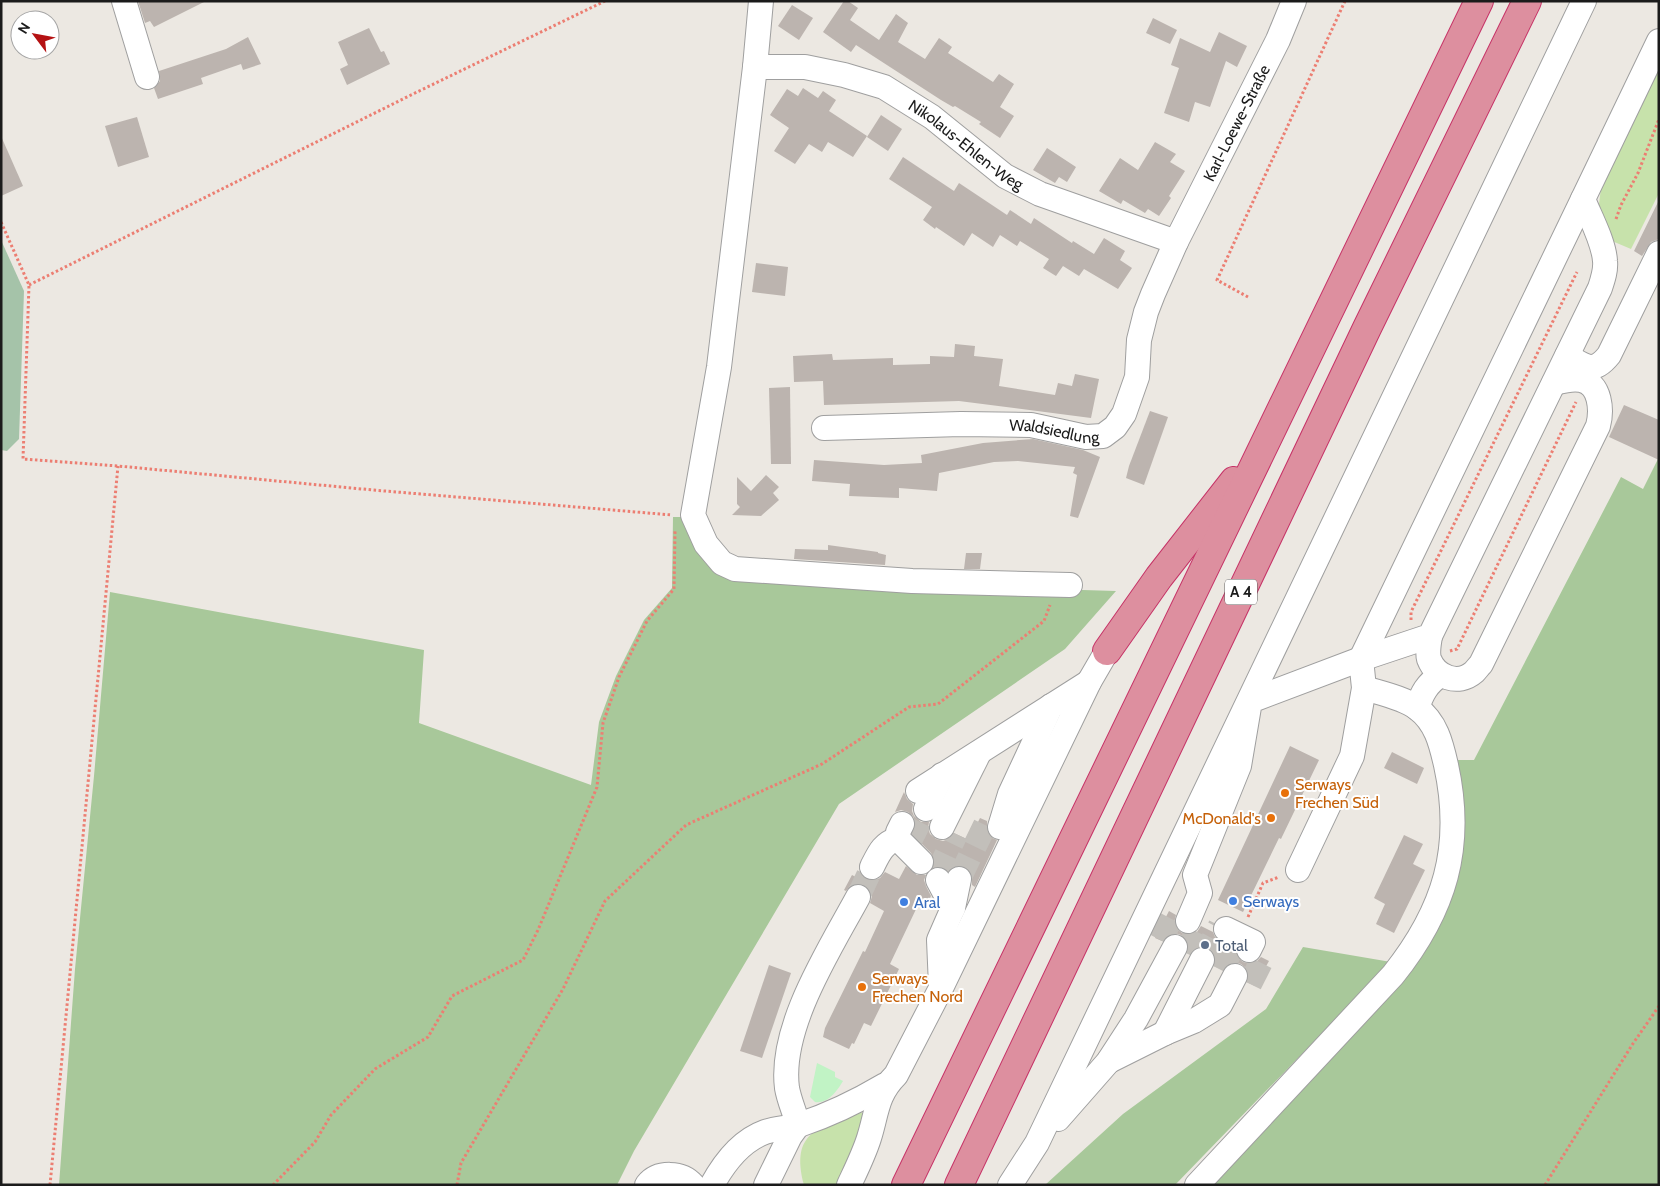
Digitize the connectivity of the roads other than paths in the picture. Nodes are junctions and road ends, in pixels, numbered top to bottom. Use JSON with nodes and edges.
{"nodes":[{"id":1,"x":124,"y":1,"type":"edge"},
{"id":2,"x":761,"y":1,"type":"edge"},
{"id":3,"x":1294,"y":1,"type":"edge"},
{"id":4,"x":1479,"y":1,"type":"edge"},
{"id":5,"x":1527,"y":1,"type":"edge"},
{"id":6,"x":1584,"y":1,"type":"edge"},
{"id":7,"x":1659,"y":41,"type":"edge"},
{"id":8,"x":754,"y":67,"type":"junction"},
{"id":9,"x":146,"y":77,"type":"dead end"},
{"id":10,"x":1583,"y":199,"type":"junction"},
{"id":11,"x":1176,"y":242,"type":"junction"},
{"id":12,"x":1659,"y":254,"type":"edge"},
{"id":13,"x":1567,"y":356,"type":"junction"},
{"id":14,"x":1590,"y":374,"type":"junction"},
{"id":15,"x":1554,"y":383,"type":"junction"},
{"id":16,"x":824,"y":428,"type":"dead end"},
{"id":17,"x":1266,"y":441,"type":"junction"},
{"id":18,"x":1061,"y":585,"type":"road end"},
{"id":19,"x":1421,"y":639,"type":"junction"},
{"id":20,"x":1107,"y":651,"type":"joint"},
{"id":21,"x":1361,"y":659,"type":"junction"},
{"id":22,"x":1440,"y":675,"type":"junction"},
{"id":23,"x":1089,"y":682,"type":"junction"},
{"id":24,"x":1364,"y":688,"type":"junction"},
{"id":25,"x":1250,"y":701,"type":"junction"},
{"id":26,"x":1051,"y":706,"type":"junction"},
{"id":27,"x":1417,"y":708,"type":"junction"},
{"id":28,"x":978,"y":753,"type":"junction"},
{"id":29,"x":922,"y":800,"type":"tunnel mouth"},
{"id":30,"x":993,"y":824,"type":"tunnel mouth"},
{"id":31,"x":949,"y":831,"type":"tunnel mouth"},
{"id":32,"x":908,"y":844,"type":"dead end"},
{"id":33,"x":872,"y":866,"type":"tunnel mouth"},
{"id":34,"x":1298,"y":870,"type":"road end"},
{"id":35,"x":956,"y":882,"type":"tunnel mouth"},
{"id":36,"x":858,"y":897,"type":"tunnel mouth"},
{"id":37,"x":1218,"y":924,"type":"tunnel mouth"},
{"id":38,"x":1204,"y":961,"type":"junction"},
{"id":39,"x":941,"y":988,"type":"junction"},
{"id":40,"x":1194,"y":1021,"type":"junction"},
{"id":41,"x":1165,"y":1033,"type":"junction"},
{"id":42,"x":1108,"y":1062,"type":"junction"},
{"id":43,"x":885,"y":1085,"type":"junction"},
{"id":44,"x":798,"y":1125,"type":"junction"},
{"id":45,"x":1037,"y":1143,"type":"junction"},
{"id":46,"x":647,"y":1185,"type":"edge"},
{"id":47,"x":693,"y":1185,"type":"edge"},
{"id":48,"x":712,"y":1185,"type":"edge"},
{"id":49,"x":766,"y":1185,"type":"edge"},
{"id":50,"x":849,"y":1185,"type":"edge"},
{"id":51,"x":906,"y":1185,"type":"edge"},
{"id":52,"x":959,"y":1185,"type":"edge"},
{"id":53,"x":1010,"y":1185,"type":"edge"},
{"id":54,"x":1197,"y":1185,"type":"edge"}],
"edges":[{"from":1,"to":9,"type":"street"},
{"from":2,"to":8,"type":"street"},
{"from":3,"to":11,"type":"street","name":"Karl-Loewe-Straße"},
{"from":4,"to":17,"type":"highway","number":"A 4"},
{"from":5,"to":52,"type":"highway","number":"A 4"},
{"from":6,"to":25,"type":"street"},
{"from":7,"to":10,"type":"street"},
{"from":8,"to":11,"type":"street","name":"Nikolaus-Ehlen-Weg"},
{"from":8,"to":18,"type":"street"},
{"from":10,"to":13,"type":"street"},
{"from":10,"to":21,"type":"street"},
{"from":11,"to":16,"type":"street","name":"Waldsiedlung"},
{"from":12,"to":14,"type":"street"},
{"from":13,"to":14,"type":"street"},
{"from":13,"to":15,"type":"street"},
{"from":14,"to":15,"type":"street"},
{"from":14,"to":22,"type":"street"},
{"from":15,"to":19,"type":"street"},
{"from":17,"to":20,"type":"highway"},
{"from":17,"to":51,"type":"highway","number":"A 4"},
{"from":19,"to":21,"type":"street"},
{"from":19,"to":22,"type":"street"},
{"from":20,"to":23,"type":"street"},
{"from":21,"to":24,"type":"street"},
{"from":21,"to":25,"type":"street"},
{"from":22,"to":27,"type":"street"},
{"from":23,"to":26,"type":"street"},
{"from":23,"to":39,"type":"street"},
{"from":24,"to":27,"type":"street"},
{"from":24,"to":34,"type":"street"},
{"from":25,"to":37,"type":"street"},
{"from":25,"to":45,"type":"street"},
{"from":26,"to":28,"type":"street"},
{"from":26,"to":30,"type":"street"},
{"from":27,"to":54,"type":"street"},
{"from":28,"to":29,"type":"street"},
{"from":28,"to":31,"type":"street"},
{"from":32,"to":33,"type":"street"},
{"from":35,"to":39,"type":"street"},
{"from":36,"to":44,"type":"street"},
{"from":38,"to":40,"type":"street"},
{"from":38,"to":40,"type":"street"},
{"from":38,"to":41,"type":"street"},
{"from":38,"to":42,"type":"street"},
{"from":39,"to":43,"type":"street"},
{"from":40,"to":41,"type":"street"},
{"from":41,"to":42,"type":"street"},
{"from":42,"to":45,"type":"street"},
{"from":43,"to":44,"type":"street"},
{"from":43,"to":50,"type":"street"},
{"from":44,"to":48,"type":"street"},
{"from":44,"to":49,"type":"street"},
{"from":45,"to":53,"type":"street"},
{"from":46,"to":47,"type":"street"}]}
